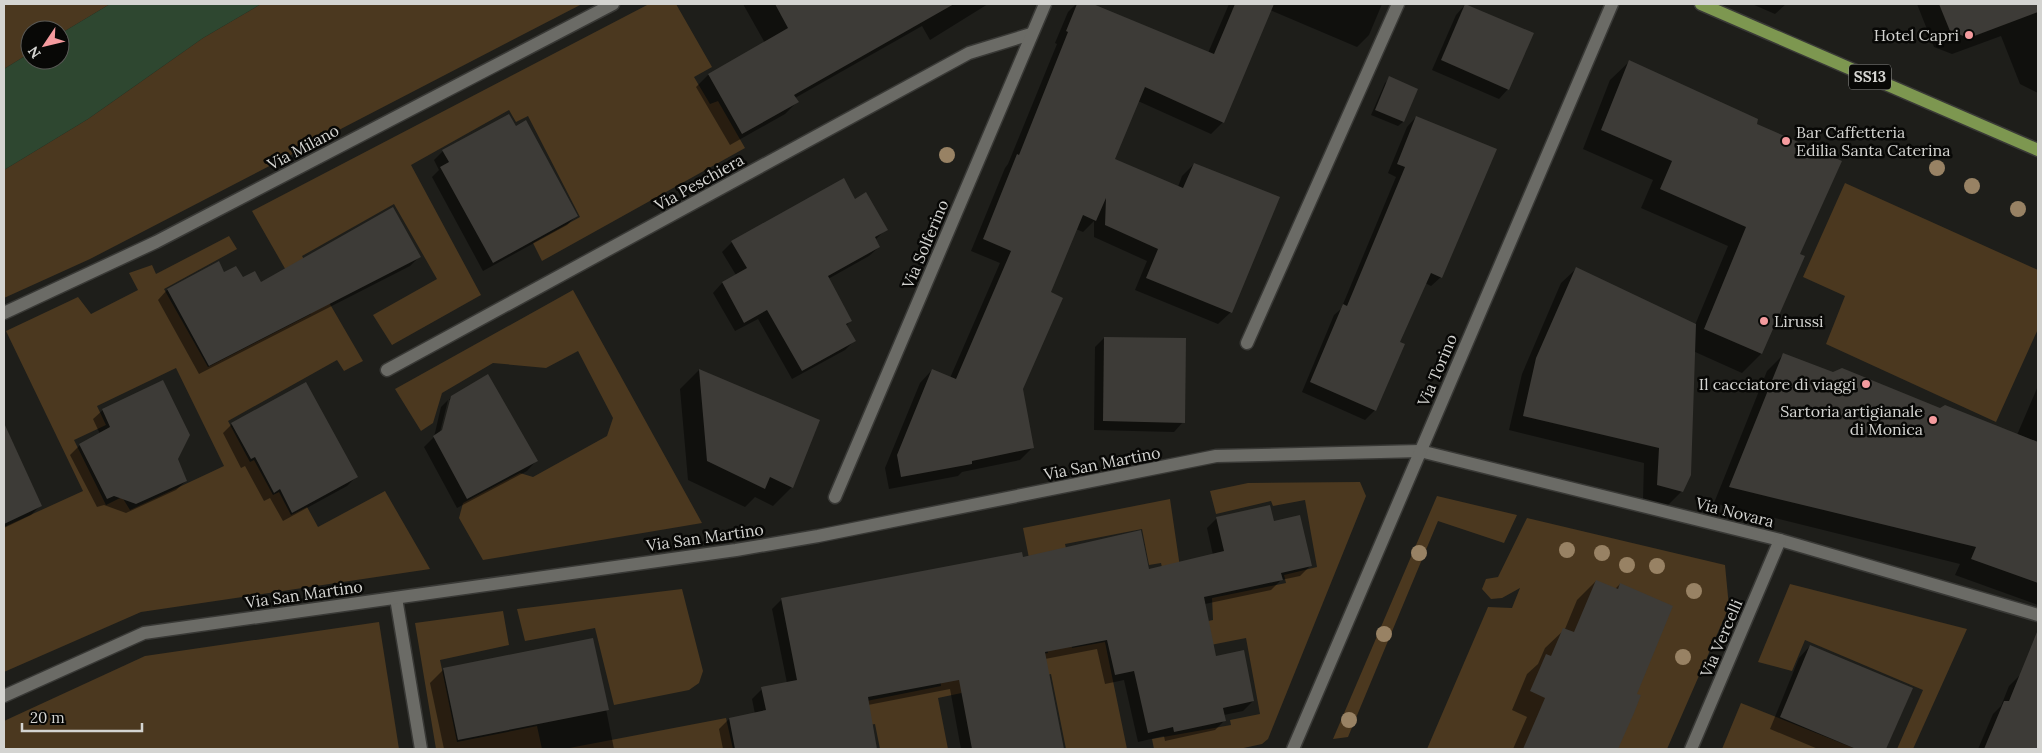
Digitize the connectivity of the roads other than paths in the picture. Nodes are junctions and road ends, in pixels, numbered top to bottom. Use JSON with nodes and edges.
{"nodes":[{"id":1,"x":613,"y":4,"type":"edge"},
{"id":2,"x":1044,"y":4,"type":"edge"},
{"id":3,"x":1398,"y":4,"type":"edge"},
{"id":4,"x":1612,"y":4,"type":"edge"},
{"id":5,"x":1701,"y":4,"type":"edge"},
{"id":6,"x":1031,"y":34,"type":"junction"},
{"id":7,"x":2038,"y":150,"type":"edge"},
{"id":8,"x":4,"y":313,"type":"edge"},
{"id":9,"x":1247,"y":343,"type":"dead end"},
{"id":10,"x":387,"y":370,"type":"dead end"},
{"id":11,"x":1420,"y":451,"type":"junction"},
{"id":12,"x":835,"y":496,"type":"dead end"},
{"id":13,"x":1780,"y":540,"type":"junction"},
{"id":14,"x":396,"y":598,"type":"junction"},
{"id":15,"x":2038,"y":615,"type":"edge"},
{"id":16,"x":4,"y":696,"type":"edge"},
{"id":17,"x":421,"y":749,"type":"edge"},
{"id":18,"x":1293,"y":749,"type":"edge"},
{"id":19,"x":1690,"y":749,"type":"edge"}],
"edges":[{"from":1,"to":8,"type":"street","name":"Via Milano"},
{"from":2,"to":6,"type":"street","name":"Via Solferino"},
{"from":3,"to":9,"type":"street"},
{"from":4,"to":11,"type":"street","name":"Via Torino"},
{"from":5,"to":7,"type":"main road","number":"SS13"},
{"from":6,"to":10,"type":"street","name":"Via Peschiera"},
{"from":6,"to":12,"type":"street","name":"Via Solferino"},
{"from":11,"to":13,"type":"street","name":"Via Novara"},
{"from":11,"to":14,"type":"street","name":"Via San Martino"},
{"from":11,"to":18,"type":"street","name":"Via Torino"},
{"from":13,"to":15,"type":"street","name":"Via Novara"},
{"from":13,"to":19,"type":"street","name":"Via Vercelli"},
{"from":14,"to":16,"type":"street","name":"Via San Martino"},
{"from":14,"to":17,"type":"street"}]}
